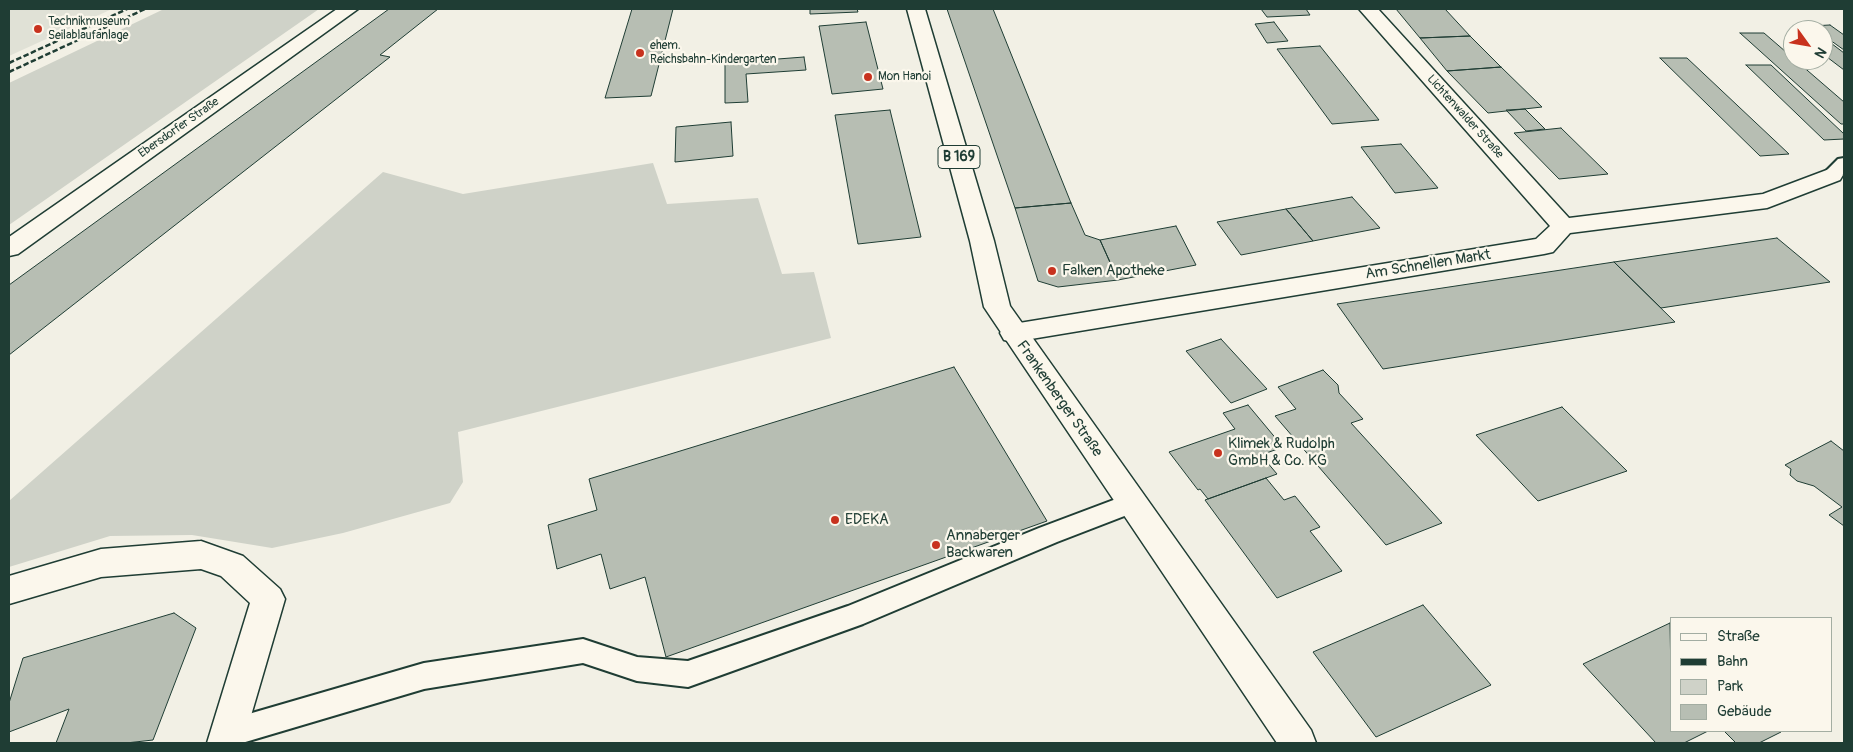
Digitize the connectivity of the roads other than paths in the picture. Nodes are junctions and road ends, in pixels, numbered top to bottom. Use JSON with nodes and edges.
{"nodes":[{"id":1,"x":350,"y":9,"type":"edge"},
{"id":2,"x":916,"y":9,"type":"edge"},
{"id":3,"x":1368,"y":9,"type":"edge"},
{"id":4,"x":1838,"y":169,"type":"edge"},
{"id":5,"x":1563,"y":226,"type":"junction"},
{"id":6,"x":9,"y":248,"type":"edge"},
{"id":7,"x":1013,"y":333,"type":"junction"},
{"id":8,"x":1132,"y":503,"type":"junction"},
{"id":9,"x":9,"y":590,"type":"edge"},
{"id":10,"x":226,"y":739,"type":"edge"},
{"id":11,"x":1298,"y":743,"type":"edge"}],
"edges":[{"from":1,"to":6,"type":"street","name":"Ebersdorfer Straße"},
{"from":2,"to":7,"type":"street","name":"Frankenberger Straße","number":"B 169"},
{"from":3,"to":5,"type":"street","name":"Lichtenwalder Straße"},
{"from":4,"to":5,"type":"street"},
{"from":5,"to":7,"type":"street","name":"Am Schnellen Markt"},
{"from":7,"to":8,"type":"street","name":"Frankenberger Straße"},
{"from":8,"to":10,"type":"lane"},
{"from":8,"to":11,"type":"street","name":"Frankenberger Straße"},
{"from":9,"to":10,"type":"street"}]}
